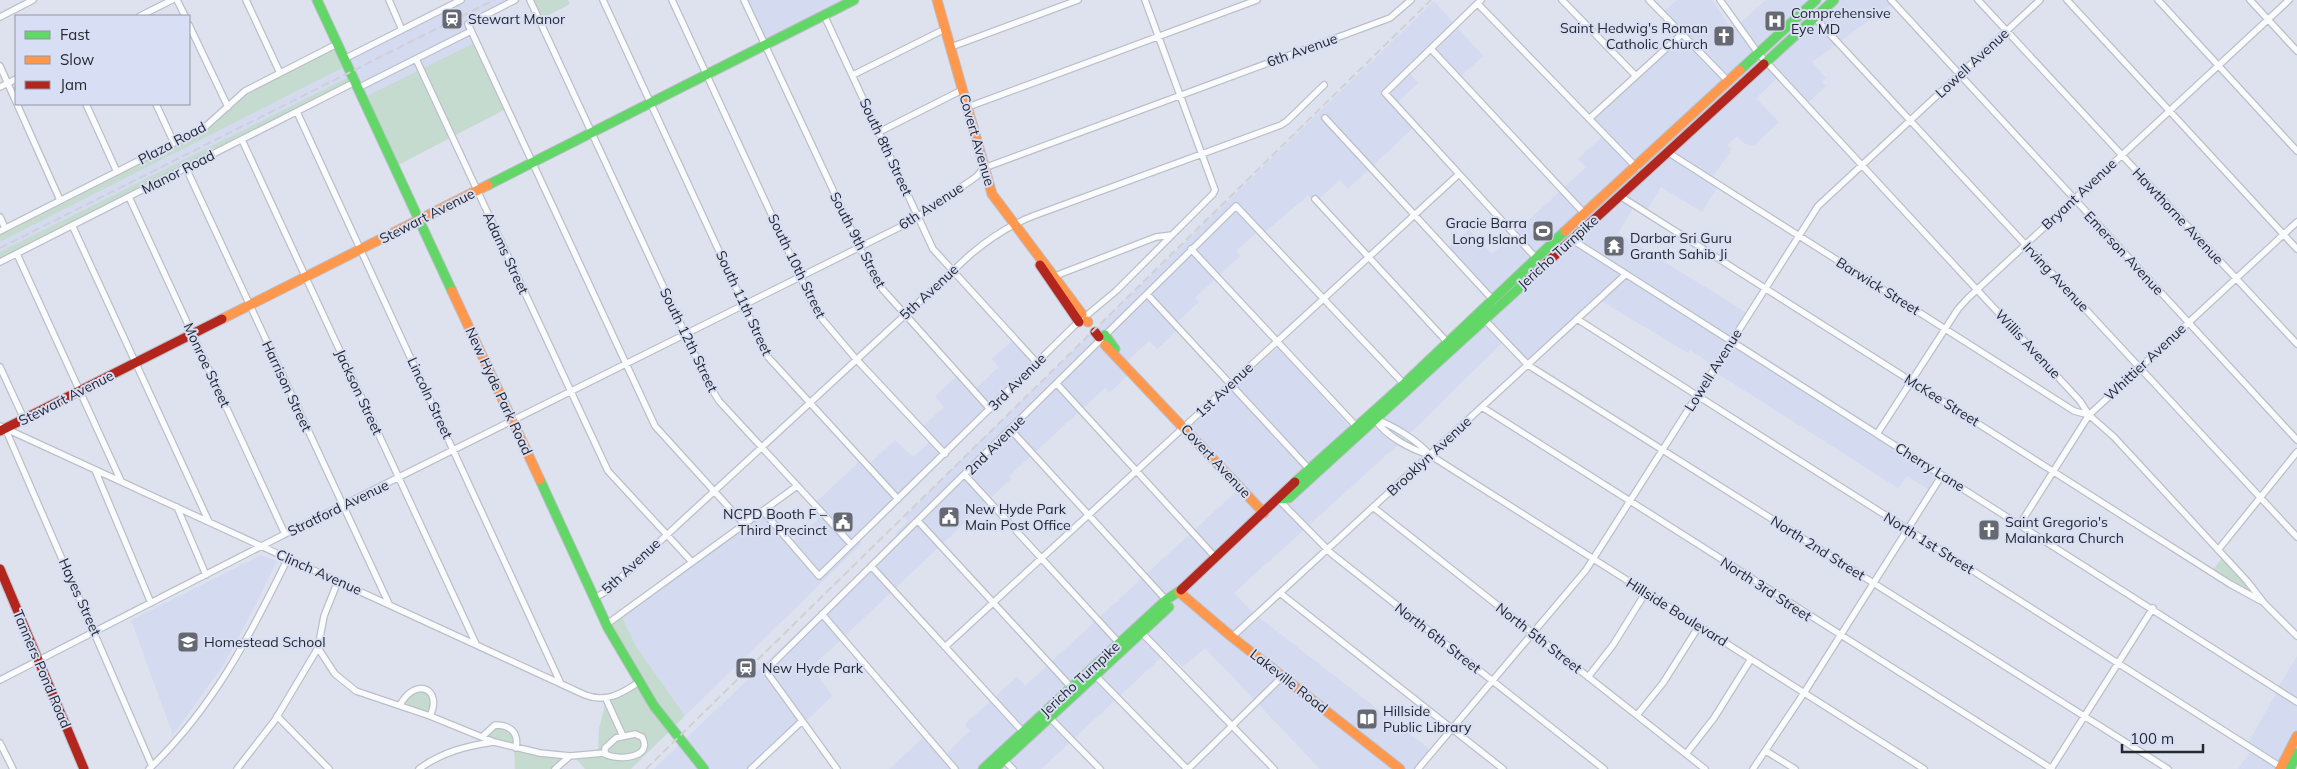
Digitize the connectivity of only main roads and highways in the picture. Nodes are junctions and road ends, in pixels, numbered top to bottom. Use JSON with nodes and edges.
{"nodes":[{"id":1,"x":317,"y":0,"type":"edge"},
{"id":2,"x":854,"y":0,"type":"edge"},
{"id":3,"x":937,"y":0,"type":"edge"},
{"id":4,"x":1816,"y":0,"type":"edge"},
{"id":5,"x":1834,"y":0,"type":"edge"},
{"id":6,"x":1713,"y":94,"type":"junction"},
{"id":7,"x":1672,"y":150,"type":"junction"},
{"id":8,"x":419,"y":220,"type":"junction"},
{"id":9,"x":1028,"y":243,"type":"junction"},
{"id":10,"x":1496,"y":303,"type":"junction"},
{"id":11,"x":1100,"y":335,"type":"road end"},
{"id":12,"x":1104,"y":345,"type":"dead end"},
{"id":13,"x":1450,"y":346,"type":"junction"},
{"id":14,"x":1163,"y":404,"type":"junction"},
{"id":15,"x":1372,"y":417,"type":"junction"},
{"id":16,"x":2,"y":428,"type":"edge"},
{"id":17,"x":1358,"y":429,"type":"junction"},
{"id":18,"x":1279,"y":499,"type":"junction"},
{"id":19,"x":1264,"y":513,"type":"junction"},
{"id":20,"x":0,"y":569,"type":"edge"},
{"id":21,"x":1179,"y":592,"type":"junction"},
{"id":22,"x":1168,"y":602,"type":"junction"},
{"id":23,"x":1074,"y":690,"type":"junction"},
{"id":24,"x":1058,"y":699,"type":"junction"},
{"id":25,"x":1050,"y":718,"type":"junction"},
{"id":26,"x":1025,"y":735,"type":"junction"},
{"id":27,"x":2297,"y":736,"type":"edge"},
{"id":28,"x":2297,"y":753,"type":"edge"},
{"id":29,"x":1001,"y":757,"type":"junction"},
{"id":30,"x":2284,"y":768,"type":"edge"},
{"id":31,"x":84,"y":769,"type":"edge"},
{"id":32,"x":704,"y":769,"type":"edge"},
{"id":33,"x":983,"y":769,"type":"edge"},
{"id":34,"x":994,"y":769,"type":"edge"},
{"id":35,"x":1400,"y":769,"type":"edge"}],
"edges":[{"from":1,"to":8,"type":"main road","name":"New Hyde Park Road"},
{"from":2,"to":8,"type":"main road","name":"Stewart Avenue"},
{"from":3,"to":9,"type":"main road","name":"Covert Avenue"},
{"from":4,"to":6,"type":"main road","name":"Jericho Turnpike"},
{"from":5,"to":7,"type":"main road","name":"Jericho Turnpike"},
{"from":6,"to":7,"type":"main road"},
{"from":6,"to":10,"type":"main road","name":"Jericho Turnpike"},
{"from":7,"to":10,"type":"main road","name":"Jericho Turnpike"},
{"from":8,"to":16,"type":"main road","name":"Stewart Avenue"},
{"from":8,"to":32,"type":"main road","name":"New Hyde Park Road"},
{"from":9,"to":9,"type":"main road","name":"Covert Avenue"},
{"from":10,"to":13,"type":"main road","name":"Jericho Turnpike"},
{"from":11,"to":14,"type":"main road"},
{"from":12,"to":14,"type":"main road","name":"Covert Avenue"},
{"from":13,"to":15,"type":"main road","name":"Jericho Turnpike"},
{"from":13,"to":15,"type":"main road","name":"Jericho Turnpike"},
{"from":14,"to":19,"type":"main road","name":"Covert Avenue"},
{"from":15,"to":17,"type":"main road","name":"Jericho Turnpike"},
{"from":17,"to":18,"type":"main road","name":"Jericho Turnpike"},
{"from":17,"to":18,"type":"main road","name":"Jericho Turnpike"},
{"from":18,"to":19,"type":"main road","name":"Jericho Turnpike"},
{"from":19,"to":21,"type":"main road","name":"Jericho Turnpike"},
{"from":20,"to":31,"type":"main road","name":"Tanners Pond Road"},
{"from":21,"to":22,"type":"main road","name":"Jericho Turnpike"},
{"from":21,"to":35,"type":"main road","name":"Lakeville Road"},
{"from":22,"to":23,"type":"main road","name":"Jericho Turnpike"},
{"from":22,"to":23,"type":"main road","name":"Jericho Turnpike"},
{"from":23,"to":24,"type":"main road","name":"Jericho Turnpike"},
{"from":23,"to":25,"type":"main road","name":"Jericho Turnpike"},
{"from":24,"to":25,"type":"main road"},
{"from":24,"to":26,"type":"main road","name":"Jericho Turnpike"},
{"from":25,"to":26,"type":"main road","name":"Jericho Turnpike"},
{"from":26,"to":29,"type":"main road","name":"Jericho Turnpike"},
{"from":27,"to":30,"type":"main road"},
{"from":28,"to":30,"type":"main road"},
{"from":29,"to":33,"type":"main road","name":"Jericho Turnpike"},
{"from":29,"to":34,"type":"main road","name":"Jericho Turnpike"}]}
